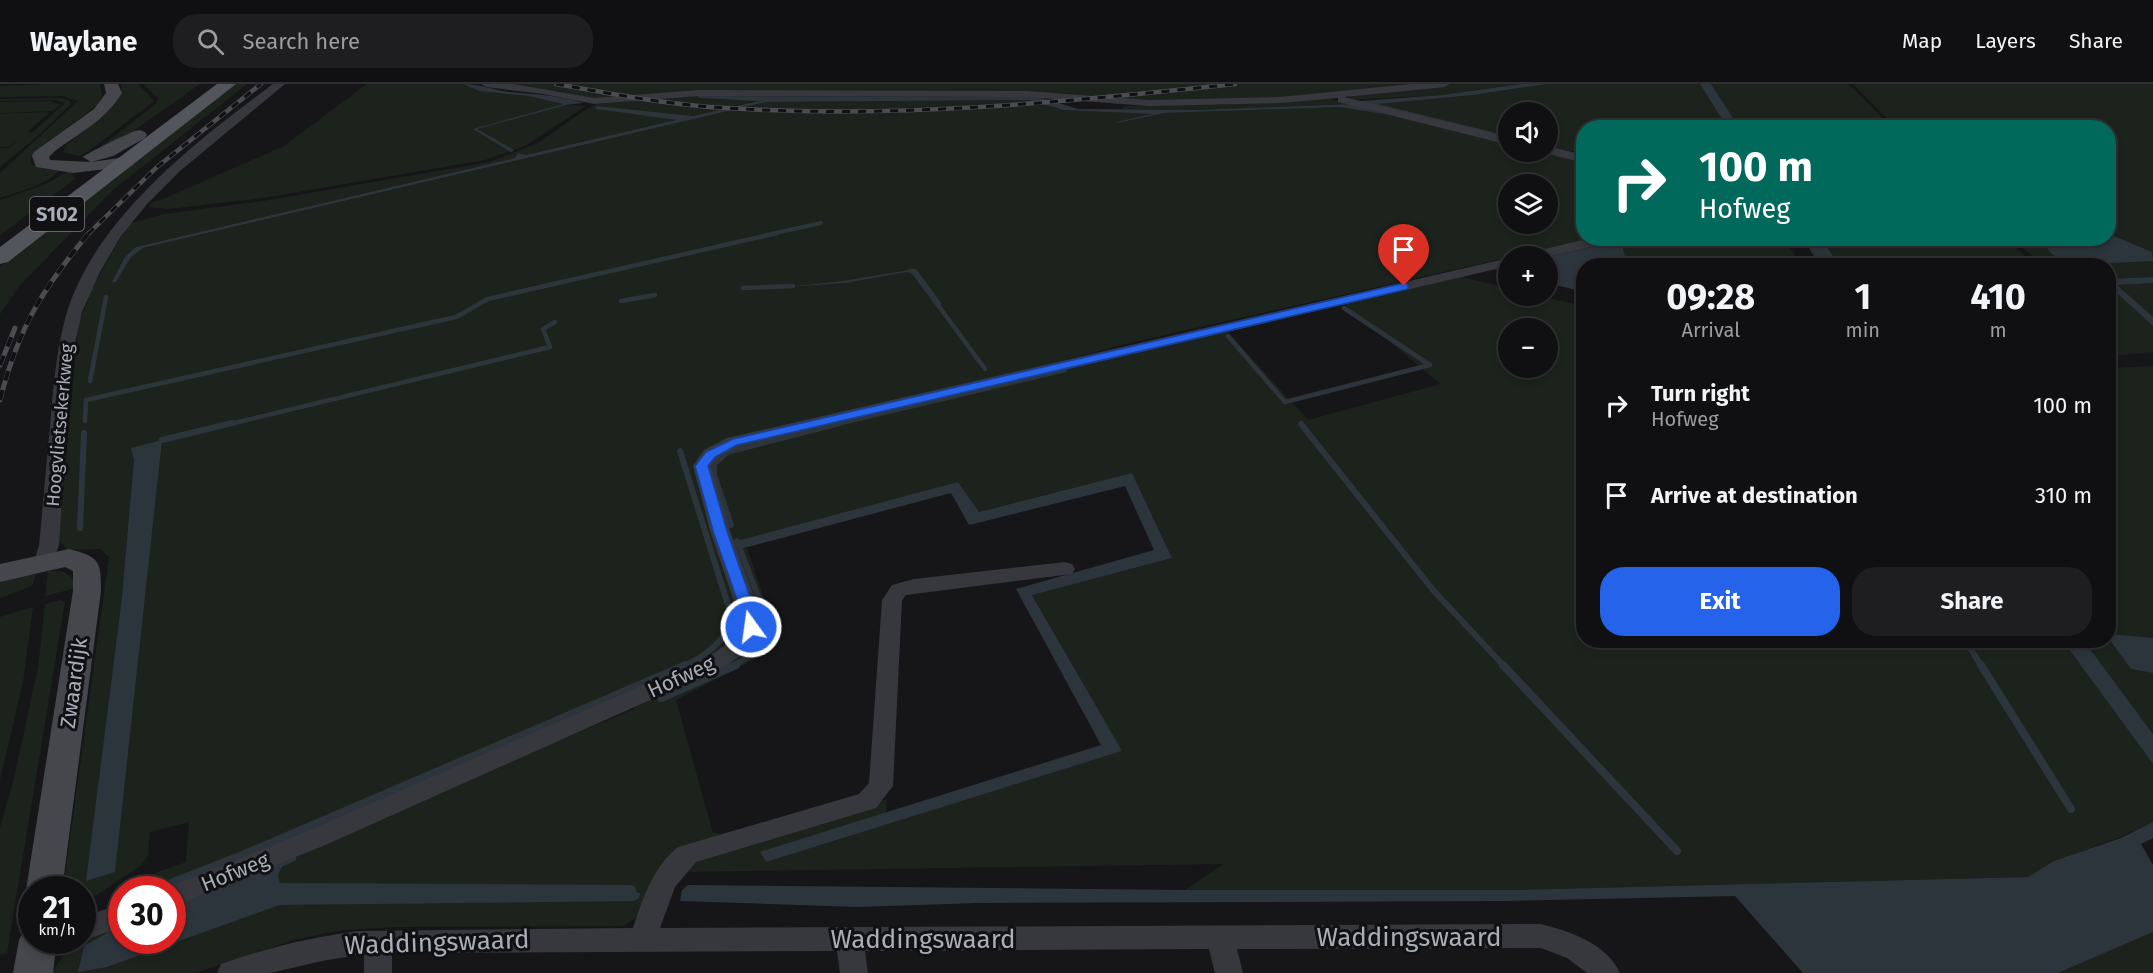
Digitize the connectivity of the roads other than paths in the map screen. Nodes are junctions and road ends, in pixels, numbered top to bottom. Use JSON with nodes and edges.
{"nodes":[{"id":1,"x":111,"y":84,"type":"edge"},
{"id":2,"x":207,"y":84,"type":"edge"},
{"id":3,"x":228,"y":84,"type":"edge"},
{"id":4,"x":280,"y":84,"type":"edge"},
{"id":5,"x":486,"y":84,"type":"edge"},
{"id":6,"x":1445,"y":84,"type":"edge"},
{"id":7,"x":1339,"y":98,"type":"junction"},
{"id":8,"x":1498,"y":138,"type":"edge"},
{"id":9,"x":1558,"y":152,"type":"edge"},
{"id":10,"x":1576,"y":157,"type":"edge"},
{"id":11,"x":106,"y":164,"type":"junction"},
{"id":12,"x":0,"y":241,"type":"edge"},
{"id":13,"x":1576,"y":246,"type":"edge"},
{"id":14,"x":1558,"y":250,"type":"edge"},
{"id":15,"x":0,"y":257,"type":"edge"},
{"id":16,"x":1498,"y":265,"type":"edge"},
{"id":17,"x":44,"y":562,"type":"junction"},
{"id":18,"x":1065,"y":569,"type":"dead end"},
{"id":19,"x":0,"y":573,"type":"edge"},
{"id":20,"x":46,"y":876,"type":"edge"},
{"id":21,"x":186,"y":890,"type":"edge"},
{"id":22,"x":1220,"y":937,"type":"junction"},
{"id":23,"x":642,"y":939,"type":"junction"},
{"id":24,"x":849,"y":939,"type":"junction"},
{"id":25,"x":378,"y":941,"type":"junction"},
{"id":26,"x":231,"y":973,"type":"edge"},
{"id":27,"x":378,"y":973,"type":"edge"},
{"id":28,"x":854,"y":973,"type":"edge"},
{"id":29,"x":1229,"y":973,"type":"edge"},
{"id":30,"x":1606,"y":973,"type":"edge"}],
"edges":[{"from":1,"to":11,"type":"street"},
{"from":2,"to":11,"type":"main road","number":"S102"},
{"from":3,"to":11,"type":"main road","number":"S102"},
{"from":4,"to":17,"type":"street","name":"Hoogvlietsekerkweg"},
{"from":5,"to":7,"type":"street"},
{"from":6,"to":7,"type":"street"},
{"from":7,"to":8,"type":"street"},
{"from":9,"to":10,"type":"street"},
{"from":11,"to":12,"type":"main road","number":"S102"},
{"from":11,"to":15,"type":"main road","number":"S102"},
{"from":13,"to":14,"type":"street"},
{"from":16,"to":21,"type":"street","name":"Hofweg"},
{"from":17,"to":19,"type":"street","name":"Zwaardijk"},
{"from":17,"to":20,"type":"street","name":"Zwaardijk"},
{"from":18,"to":23,"type":"street"},
{"from":22,"to":24,"type":"street","name":"Waddingswaard"},
{"from":22,"to":29,"type":"street"},
{"from":22,"to":30,"type":"street","name":"Waddingswaard"},
{"from":23,"to":24,"type":"street","name":"Waddingswaard"},
{"from":23,"to":25,"type":"street","name":"Waddingswaard"},
{"from":24,"to":28,"type":"street"},
{"from":25,"to":26,"type":"street","name":"Waddingswaard"},
{"from":25,"to":27,"type":"street"}]}
